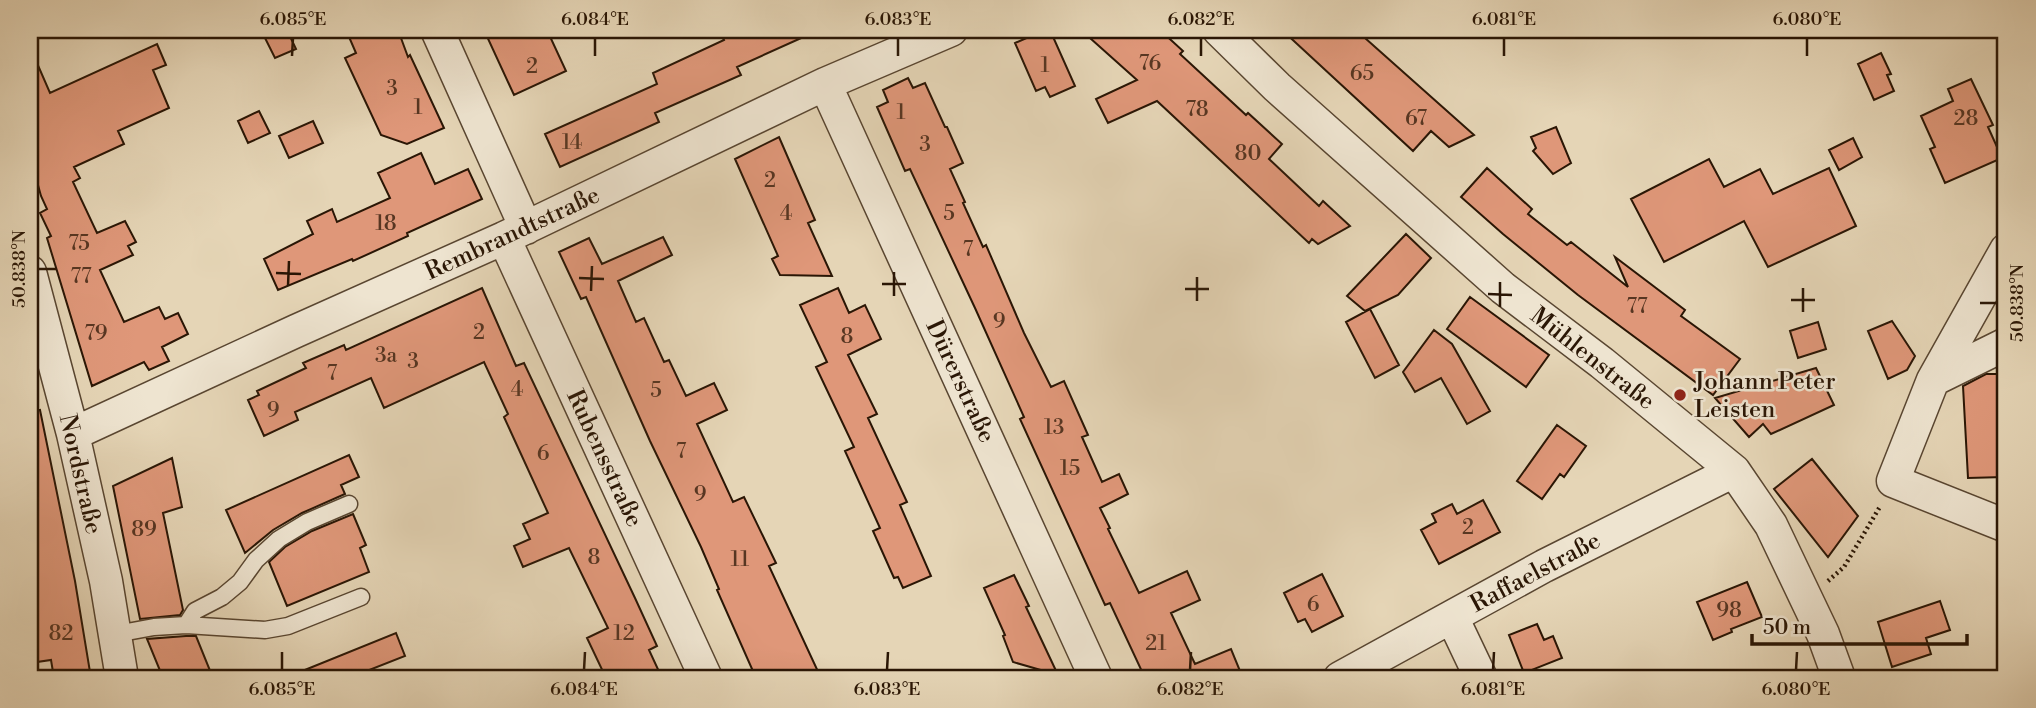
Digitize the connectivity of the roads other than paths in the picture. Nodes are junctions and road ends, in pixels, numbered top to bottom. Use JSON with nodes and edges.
{"nodes":[{"id":1,"x":437,"y":30,"type":"edge"},
{"id":2,"x":951,"y":30,"type":"edge"},
{"id":3,"x":1219,"y":30,"type":"edge"},
{"id":4,"x":825,"y":84,"type":"junction"},
{"id":5,"x":515,"y":233,"type":"junction"},
{"id":6,"x":2006,"y":250,"type":"edge"},
{"id":7,"x":30,"y":272,"type":"edge"},
{"id":8,"x":1998,"y":288,"type":"edge"},
{"id":9,"x":2006,"y":344,"type":"edge"},
{"id":10,"x":1933,"y":380,"type":"junction"},
{"id":11,"x":73,"y":434,"type":"junction"},
{"id":12,"x":1734,"y":471,"type":"junction"},
{"id":13,"x":349,"y":504,"type":"dead end"},
{"id":14,"x":2006,"y":526,"type":"edge"},
{"id":15,"x":361,"y":597,"type":"dead end"},
{"id":16,"x":1452,"y":617,"type":"junction"},
{"id":17,"x":186,"y":625,"type":"junction"},
{"id":18,"x":116,"y":634,"type":"junction"},
{"id":19,"x":122,"y":678,"type":"edge"},
{"id":20,"x":706,"y":678,"type":"edge"},
{"id":21,"x":1096,"y":678,"type":"edge"},
{"id":22,"x":1340,"y":678,"type":"edge"},
{"id":23,"x":1481,"y":678,"type":"edge"},
{"id":24,"x":1839,"y":678,"type":"edge"}],
"edges":[{"from":1,"to":5,"type":"street","name":"Rubensstraße"},
{"from":2,"to":4,"type":"street","name":"Rembrandtstraße"},
{"from":3,"to":12,"type":"street","name":"Mühlenstraße"},
{"from":4,"to":5,"type":"street","name":"Rembrandtstraße"},
{"from":4,"to":21,"type":"street","name":"Dürerstraße"},
{"from":5,"to":11,"type":"street","name":"Rembrandtstraße"},
{"from":5,"to":20,"type":"street","name":"Rubensstraße"},
{"from":6,"to":8,"type":"street"},
{"from":7,"to":11,"type":"street","name":"Nordstraße"},
{"from":8,"to":10,"type":"street"},
{"from":9,"to":10,"type":"street"},
{"from":10,"to":14,"type":"street"},
{"from":11,"to":18,"type":"street","name":"Nordstraße"},
{"from":12,"to":16,"type":"street","name":"Raffaelstraße"},
{"from":12,"to":24,"type":"street","name":"Mühlenstraße"},
{"from":13,"to":17,"type":"lane"},
{"from":15,"to":17,"type":"lane"},
{"from":16,"to":22,"type":"street","name":"Raffaelstraße"},
{"from":16,"to":23,"type":"street"},
{"from":17,"to":18,"type":"lane"},
{"from":18,"to":19,"type":"street","name":"Nordstraße"}]}
